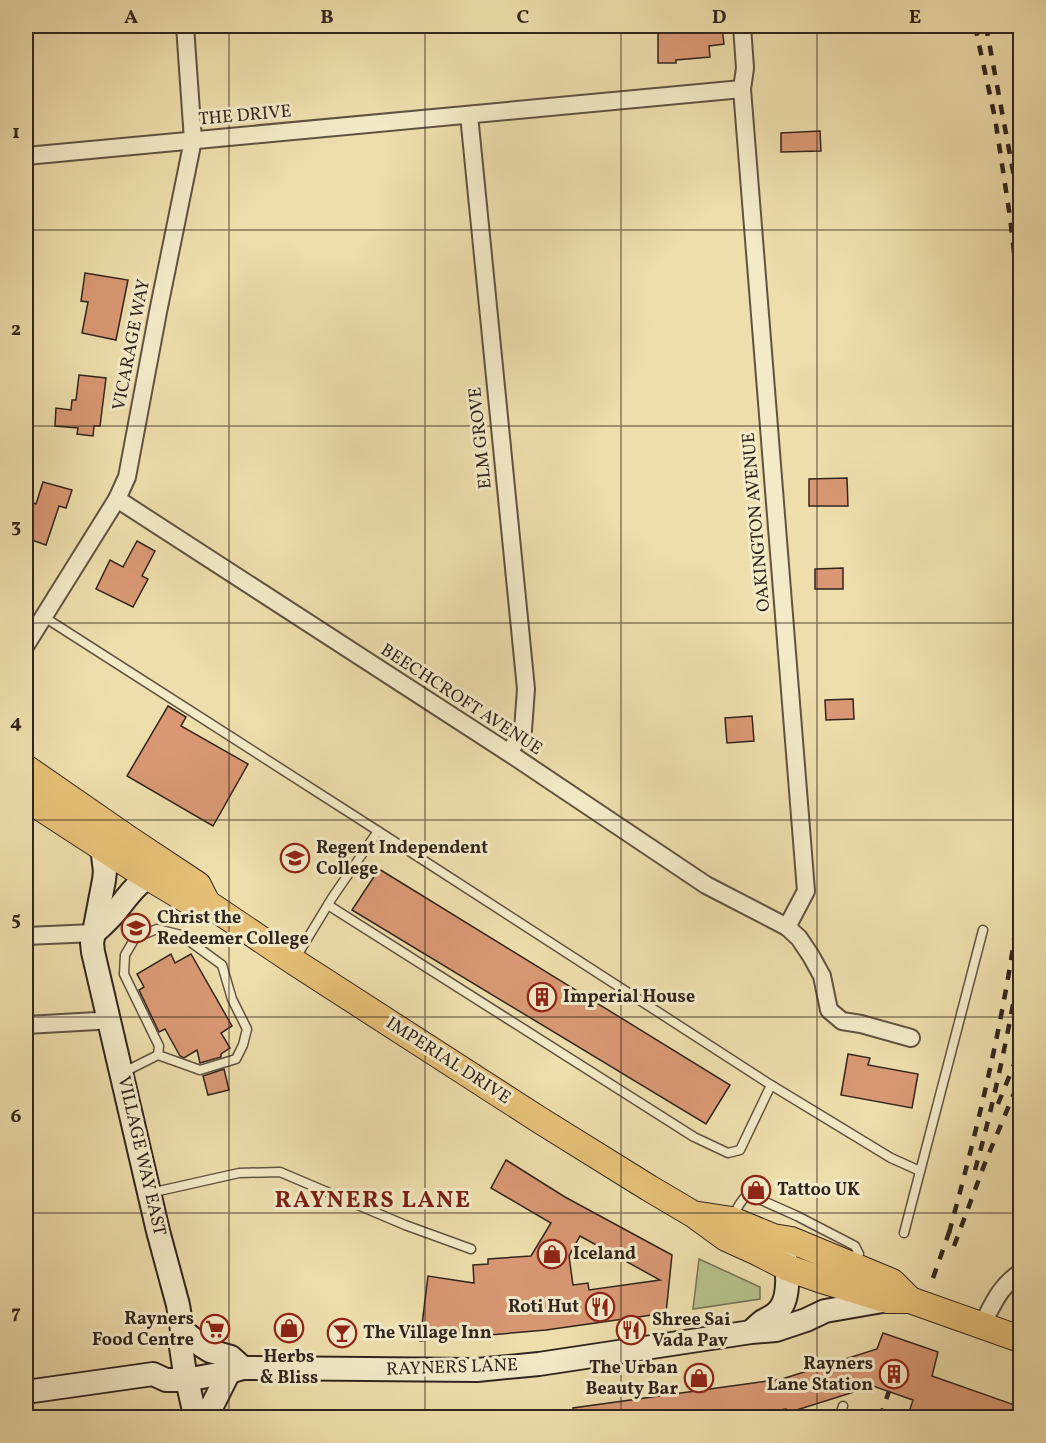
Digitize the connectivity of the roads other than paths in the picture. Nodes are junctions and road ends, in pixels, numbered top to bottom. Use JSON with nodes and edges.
{"nodes":[{"id":1,"x":185,"y":26,"type":"edge"},
{"id":2,"x":742,"y":26,"type":"edge"},
{"id":3,"x":742,"y":89,"type":"junction"},
{"id":4,"x":469,"y":115,"type":"junction"},
{"id":5,"x":193,"y":140,"type":"junction"},
{"id":6,"x":26,"y":156,"type":"edge"},
{"id":7,"x":117,"y":499,"type":"junction"},
{"id":8,"x":44,"y":617,"type":"junction"},
{"id":9,"x":26,"y":645,"type":"edge"},
{"id":10,"x":509,"y":753,"type":"junction"},
{"id":11,"x":26,"y":768,"type":"edge"},
{"id":12,"x":26,"y":798,"type":"edge"},
{"id":13,"x":378,"y":831,"type":"junction"},
{"id":14,"x":102,"y":848,"type":"junction"},
{"id":15,"x":159,"y":872,"type":"junction"},
{"id":16,"x":328,"y":905,"type":"junction"},
{"id":17,"x":788,"y":927,"type":"junction"},
{"id":18,"x":983,"y":930,"type":"dead end"},
{"id":19,"x":94,"y":933,"type":"junction"},
{"id":20,"x":26,"y":936,"type":"edge"},
{"id":21,"x":293,"y":961,"type":"junction"},
{"id":22,"x":108,"y":1018,"type":"junction"},
{"id":23,"x":26,"y":1025,"type":"edge"},
{"id":24,"x":911,"y":1038,"type":"dead end"},
{"id":25,"x":158,"y":1055,"type":"junction"},
{"id":26,"x":121,"y":1074,"type":"junction"},
{"id":27,"x":771,"y":1085,"type":"junction"},
{"id":28,"x":920,"y":1171,"type":"junction"},
{"id":29,"x":150,"y":1193,"type":"junction"},
{"id":30,"x":729,"y":1229,"type":"junction"},
{"id":31,"x":904,"y":1233,"type":"dead end"},
{"id":32,"x":773,"y":1237,"type":"junction"},
{"id":33,"x":471,"y":1249,"type":"dead end"},
{"id":34,"x":856,"y":1267,"type":"junction"},
{"id":35,"x":788,"y":1268,"type":"junction"},
{"id":36,"x":1020,"y":1273,"type":"edge"},
{"id":37,"x":899,"y":1300,"type":"junction"},
{"id":38,"x":982,"y":1325,"type":"junction"},
{"id":39,"x":751,"y":1332,"type":"junction"},
{"id":40,"x":1020,"y":1338,"type":"edge"},
{"id":41,"x":181,"y":1339,"type":"junction"},
{"id":42,"x":236,"y":1370,"type":"junction"},
{"id":43,"x":153,"y":1374,"type":"junction"},
{"id":44,"x":186,"y":1380,"type":"junction"},
{"id":45,"x":26,"y":1392,"type":"edge"},
{"id":46,"x":843,"y":1406,"type":"dead end"},
{"id":47,"x":198,"y":1418,"type":"edge"},
{"id":48,"x":206,"y":1418,"type":"edge"},
{"id":49,"x":838,"y":1418,"type":"edge"}],
"edges":[{"from":1,"to":5,"type":"street","name":"VICARAGE WAY"},
{"from":2,"to":3,"type":"street","name":"OAKINGTON AVENUE"},
{"from":3,"to":4,"type":"street","name":"THE DRIVE"},
{"from":3,"to":17,"type":"street","name":"OAKINGTON AVENUE"},
{"from":4,"to":5,"type":"street","name":"THE DRIVE"},
{"from":4,"to":10,"type":"street","name":"ELM GROVE"},
{"from":5,"to":6,"type":"street","name":"THE DRIVE"},
{"from":5,"to":7,"type":"street","name":"VICARAGE WAY"},
{"from":7,"to":8,"type":"street","name":"VICARAGE WAY"},
{"from":7,"to":10,"type":"street","name":"BEECHCROFT AVENUE"},
{"from":8,"to":9,"type":"street","name":"VICARAGE WAY"},
{"from":8,"to":13,"type":"lane"},
{"from":10,"to":17,"type":"street","name":"BEECHCROFT AVENUE"},
{"from":11,"to":15,"type":"main road","name":"IMPERIAL DRIVE"},
{"from":12,"to":14,"type":"main road","name":"IMPERIAL DRIVE"},
{"from":13,"to":16,"type":"lane"},
{"from":13,"to":27,"type":"lane"},
{"from":14,"to":15,"type":"main road","name":"IMPERIAL DRIVE"},
{"from":14,"to":19,"type":"street","name":"VILLAGE WAY EAST"},
{"from":15,"to":19,"type":"street"},
{"from":15,"to":21,"type":"main road","name":"IMPERIAL DRIVE"},
{"from":16,"to":21,"type":"lane"},
{"from":16,"to":27,"type":"lane"},
{"from":17,"to":24,"type":"street"},
{"from":18,"to":28,"type":"lane"},
{"from":19,"to":20,"type":"street"},
{"from":19,"to":22,"type":"street","name":"VILLAGE WAY EAST"},
{"from":21,"to":30,"type":"main road","name":"IMPERIAL DRIVE"},
{"from":22,"to":23,"type":"street"},
{"from":22,"to":26,"type":"street","name":"VILLAGE WAY EAST"},
{"from":25,"to":25,"type":"lane"},
{"from":25,"to":26,"type":"lane"},
{"from":26,"to":29,"type":"street","name":"VILLAGE WAY EAST"},
{"from":27,"to":28,"type":"lane"},
{"from":28,"to":31,"type":"lane"},
{"from":29,"to":33,"type":"lane"},
{"from":29,"to":41,"type":"street","name":"VILLAGE WAY EAST"},
{"from":30,"to":32,"type":"main road","name":"IMPERIAL DRIVE"},
{"from":30,"to":34,"type":"lane"},
{"from":30,"to":35,"type":"main road","name":"IMPERIAL DRIVE"},
{"from":32,"to":34,"type":"main road","name":"IMPERIAL DRIVE"},
{"from":32,"to":35,"type":"street"},
{"from":34,"to":37,"type":"main road","name":"IMPERIAL DRIVE"},
{"from":35,"to":37,"type":"main road","name":"IMPERIAL DRIVE"},
{"from":35,"to":39,"type":"street","name":"RAYNERS LANE"},
{"from":36,"to":38,"type":"street"},
{"from":37,"to":38,"type":"main road","name":"IMPERIAL DRIVE"},
{"from":37,"to":39,"type":"street","name":"RAYNERS LANE"},
{"from":38,"to":40,"type":"main road","name":"IMPERIAL DRIVE"},
{"from":39,"to":42,"type":"street","name":"RAYNERS LANE"},
{"from":41,"to":42,"type":"street"},
{"from":41,"to":43,"type":"street"},
{"from":41,"to":44,"type":"street","name":"VILLAGE WAY EAST"},
{"from":42,"to":44,"type":"street","name":"RAYNERS LANE"},
{"from":42,"to":48,"type":"street"},
{"from":43,"to":44,"type":"street","name":"RAYNERS LANE"},
{"from":43,"to":45,"type":"street","name":"RAYNERS LANE"},
{"from":44,"to":47,"type":"street","name":"VILLAGE WAY EAST"},
{"from":46,"to":49,"type":"lane"}]}
